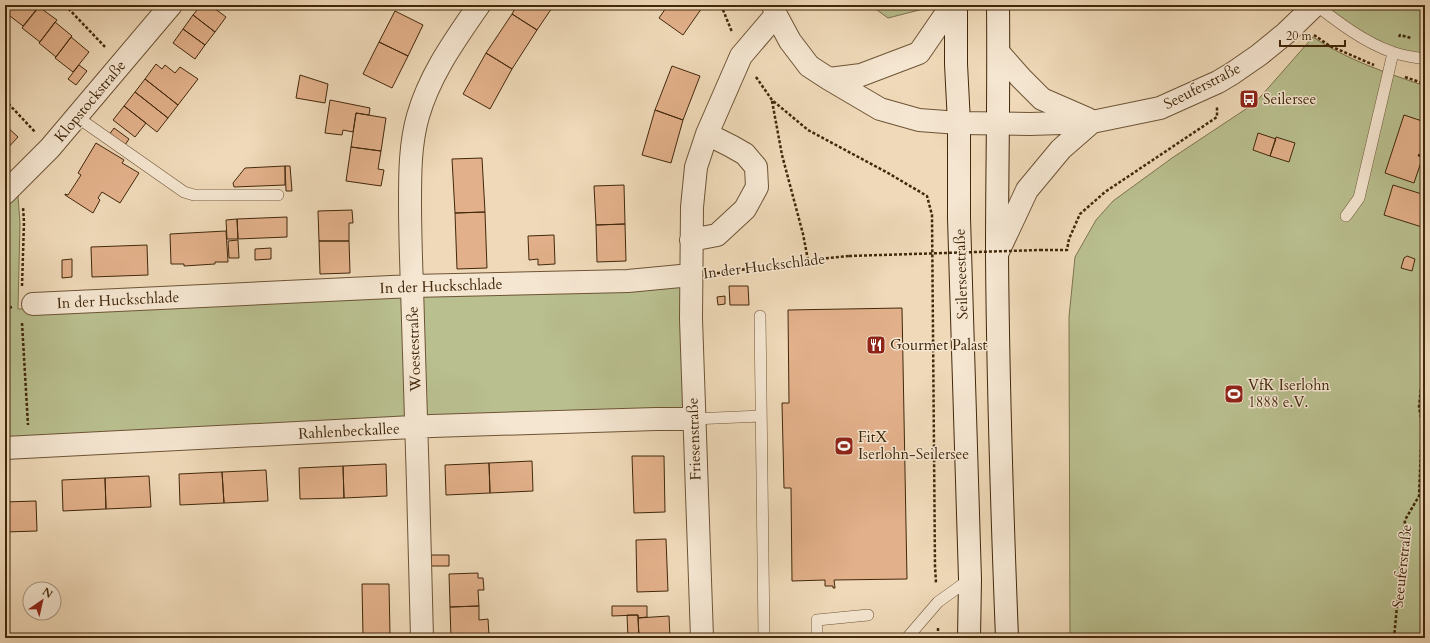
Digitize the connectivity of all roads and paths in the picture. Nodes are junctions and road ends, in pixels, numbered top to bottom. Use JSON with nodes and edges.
{"nodes":[{"id":1,"x":64,"y":5,"type":"edge"},
{"id":2,"x":171,"y":5,"type":"edge"},
{"id":3,"x":479,"y":5,"type":"edge"},
{"id":4,"x":721,"y":5,"type":"edge"},
{"id":5,"x":952,"y":5,"type":"edge"},
{"id":6,"x":956,"y":5,"type":"edge"},
{"id":7,"x":998,"y":5,"type":"edge"},
{"id":8,"x":1316,"y":5,"type":"edge"},
{"id":9,"x":775,"y":10,"type":"edge"},
{"id":10,"x":1296,"y":22,"type":"junction"},
{"id":11,"x":999,"y":53,"type":"junction"},
{"id":12,"x":1393,"y":53,"type":"junction"},
{"id":13,"x":741,"y":56,"type":"junction"},
{"id":14,"x":1425,"y":59,"type":"edge"},
{"id":15,"x":120,"y":63,"type":"junction"},
{"id":16,"x":1378,"y":66,"type":"dead end"},
{"id":17,"x":829,"y":79,"type":"junction"},
{"id":18,"x":1218,"y":82,"type":"junction"},
{"id":19,"x":5,"y":100,"type":"edge"},
{"id":20,"x":772,"y":100,"type":"junction"},
{"id":21,"x":77,"y":117,"type":"junction"},
{"id":22,"x":1092,"y":122,"type":"junction"},
{"id":23,"x":959,"y":123,"type":"junction"},
{"id":24,"x":998,"y":123,"type":"junction"},
{"id":25,"x":707,"y":134,"type":"junction"},
{"id":26,"x":50,"y":148,"type":"junction"},
{"id":27,"x":1418,"y":155,"type":"dead end"},
{"id":28,"x":1425,"y":157,"type":"edge"},
{"id":29,"x":1421,"y":163,"type":"dead end"},
{"id":30,"x":1425,"y":164,"type":"edge"},
{"id":31,"x":5,"y":193,"type":"edge"},
{"id":32,"x":278,"y":195,"type":"dead end"},
{"id":33,"x":1346,"y":216,"type":"dead end"},
{"id":34,"x":691,"y":240,"type":"junction"},
{"id":35,"x":997,"y":254,"type":"junction"},
{"id":36,"x":808,"y":260,"type":"junction"},
{"id":37,"x":690,"y":275,"type":"junction"},
{"id":38,"x":412,"y":286,"type":"junction"},
{"id":39,"x":33,"y":304,"type":"dead end"},
{"id":40,"x":760,"y":316,"type":"dead end"},
{"id":41,"x":1425,"y":377,"type":"edge"},
{"id":42,"x":761,"y":416,"type":"junction"},
{"id":43,"x":693,"y":419,"type":"junction"},
{"id":44,"x":417,"y":428,"type":"junction"},
{"id":45,"x":5,"y":448,"type":"edge"},
{"id":46,"x":970,"y":579,"type":"junction"},
{"id":47,"x":938,"y":602,"type":"junction"},
{"id":48,"x":868,"y":615,"type":"dead end"},
{"id":49,"x":422,"y":638,"type":"edge"},
{"id":50,"x":702,"y":638,"type":"edge"},
{"id":51,"x":764,"y":638,"type":"edge"},
{"id":52,"x":817,"y":638,"type":"edge"},
{"id":53,"x":907,"y":638,"type":"edge"},
{"id":54,"x":938,"y":638,"type":"edge"},
{"id":55,"x":969,"y":638,"type":"edge"},
{"id":56,"x":1007,"y":638,"type":"edge"},
{"id":57,"x":1394,"y":638,"type":"edge"}],
"edges":[{"from":1,"to":15,"type":"path"},
{"from":2,"to":15,"type":"street","name":"Klopstockstraße"},
{"from":3,"to":38,"type":"street","name":"Woestestraße"},
{"from":4,"to":13,"type":"path"},
{"from":5,"to":17,"type":"street"},
{"from":6,"to":23,"type":"street","name":"Seilerseestraße"},
{"from":7,"to":11,"type":"street"},
{"from":8,"to":10,"type":"street","name":"Seeuferstraße"},
{"from":8,"to":12,"type":"lane"},
{"from":9,"to":13,"type":"street","name":"Friesenstraße"},
{"from":9,"to":17,"type":"street","name":"Seeuferstraße"},
{"from":10,"to":16,"type":"path"},
{"from":10,"to":18,"type":"street","name":"Seeuferstraße"},
{"from":11,"to":22,"type":"street"},
{"from":11,"to":24,"type":"street"},
{"from":12,"to":14,"type":"lane"},
{"from":12,"to":33,"type":"lane"},
{"from":13,"to":20,"type":"path"},
{"from":13,"to":25,"type":"street","name":"Friesenstraße"},
{"from":15,"to":21,"type":"street","name":"Klopstockstraße"},
{"from":17,"to":23,"type":"street","name":"Seeuferstraße"},
{"from":18,"to":22,"type":"street","name":"Seeuferstraße"},
{"from":18,"to":36,"type":"path","name":"In der Huckschlade","bridge":true},
{"from":19,"to":26,"type":"path"},
{"from":20,"to":36,"type":"path"},
{"from":20,"to":47,"type":"path"},
{"from":21,"to":26,"type":"street","name":"Klopstockstraße"},
{"from":21,"to":32,"type":"lane"},
{"from":22,"to":24,"type":"street","name":"Seeuferstraße"},
{"from":22,"to":35,"type":"street","name":"Seeuferstraße"},
{"from":23,"to":24,"type":"street","name":"Seeuferstraße"},
{"from":23,"to":46,"type":"street","name":"Seilerseestraße"},
{"from":24,"to":35,"type":"street"},
{"from":25,"to":34,"type":"street","name":"Friesenstraße"},
{"from":25,"to":34,"type":"street"},
{"from":26,"to":31,"type":"street","name":"Klopstockstraße"},
{"from":27,"to":28,"type":"path"},
{"from":29,"to":30,"type":"path"},
{"from":34,"to":37,"type":"street","name":"Friesenstraße"},
{"from":35,"to":56,"type":"street"},
{"from":36,"to":37,"type":"path","name":"In der Huckschlade"},
{"from":37,"to":38,"type":"street","name":"In der Huckschlade"},
{"from":37,"to":43,"type":"street","name":"Friesenstraße"},
{"from":38,"to":39,"type":"street","name":"In der Huckschlade"},
{"from":38,"to":44,"type":"street","name":"Woestestraße"},
{"from":40,"to":42,"type":"lane"},
{"from":41,"to":57,"type":"path","name":"Seeuferstraße"},
{"from":42,"to":43,"type":"lane"},
{"from":42,"to":51,"type":"lane"},
{"from":43,"to":44,"type":"street","name":"Rahlenbeckallee"},
{"from":43,"to":50,"type":"street","name":"Friesenstraße"},
{"from":44,"to":45,"type":"street","name":"Rahlenbeckallee"},
{"from":44,"to":49,"type":"street","name":"Woestestraße"},
{"from":46,"to":47,"type":"lane"},
{"from":46,"to":55,"type":"street","name":"Seilerseestraße"},
{"from":47,"to":53,"type":"lane"},
{"from":47,"to":54,"type":"path"},
{"from":48,"to":52,"type":"lane"}]}
